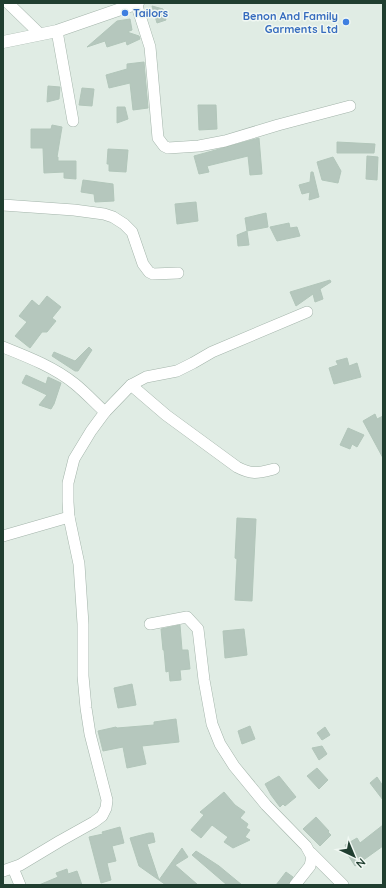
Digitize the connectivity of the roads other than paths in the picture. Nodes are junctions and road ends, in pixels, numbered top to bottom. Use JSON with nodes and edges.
{"nodes":[{"id":1,"x":8,"y":3,"type":"edge"},
{"id":2,"x":137,"y":3,"type":"edge"},
{"id":3,"x":57,"y":30,"type":"junction"},
{"id":4,"x":40,"y":34,"type":"junction"},
{"id":5,"x":3,"y":42,"type":"edge"},
{"id":6,"x":350,"y":106,"type":"dead end"},
{"id":7,"x":73,"y":121,"type":"dead end"},
{"id":8,"x":3,"y":205,"type":"edge"},
{"id":9,"x":178,"y":273,"type":"dead end"},
{"id":10,"x":307,"y":312,"type":"dead end"},
{"id":11,"x":3,"y":347,"type":"edge"},
{"id":12,"x":131,"y":386,"type":"junction"},
{"id":13,"x":105,"y":412,"type":"junction"},
{"id":14,"x":274,"y":469,"type":"dead end"},
{"id":15,"x":69,"y":517,"type":"junction"},
{"id":16,"x":3,"y":536,"type":"edge"},
{"id":17,"x":150,"y":624,"type":"dead end"},
{"id":18,"x":311,"y":853,"type":"junction"},
{"id":19,"x":8,"y":869,"type":"edge"},
{"id":20,"x":20,"y":885,"type":"edge"},
{"id":21,"x":295,"y":885,"type":"edge"},
{"id":22,"x":343,"y":885,"type":"edge"}],
"edges":[{"from":1,"to":4,"type":"street"},
{"from":2,"to":3,"type":"street"},
{"from":2,"to":6,"type":"street"},
{"from":3,"to":4,"type":"street"},
{"from":3,"to":7,"type":"street"},
{"from":4,"to":5,"type":"street"},
{"from":8,"to":9,"type":"street"},
{"from":10,"to":12,"type":"street"},
{"from":11,"to":13,"type":"street"},
{"from":12,"to":13,"type":"street"},
{"from":12,"to":14,"type":"street"},
{"from":13,"to":15,"type":"street"},
{"from":15,"to":16,"type":"street"},
{"from":15,"to":19,"type":"street"},
{"from":17,"to":18,"type":"street"},
{"from":18,"to":21,"type":"street"},
{"from":18,"to":22,"type":"street"},
{"from":19,"to":20,"type":"street"}]}
